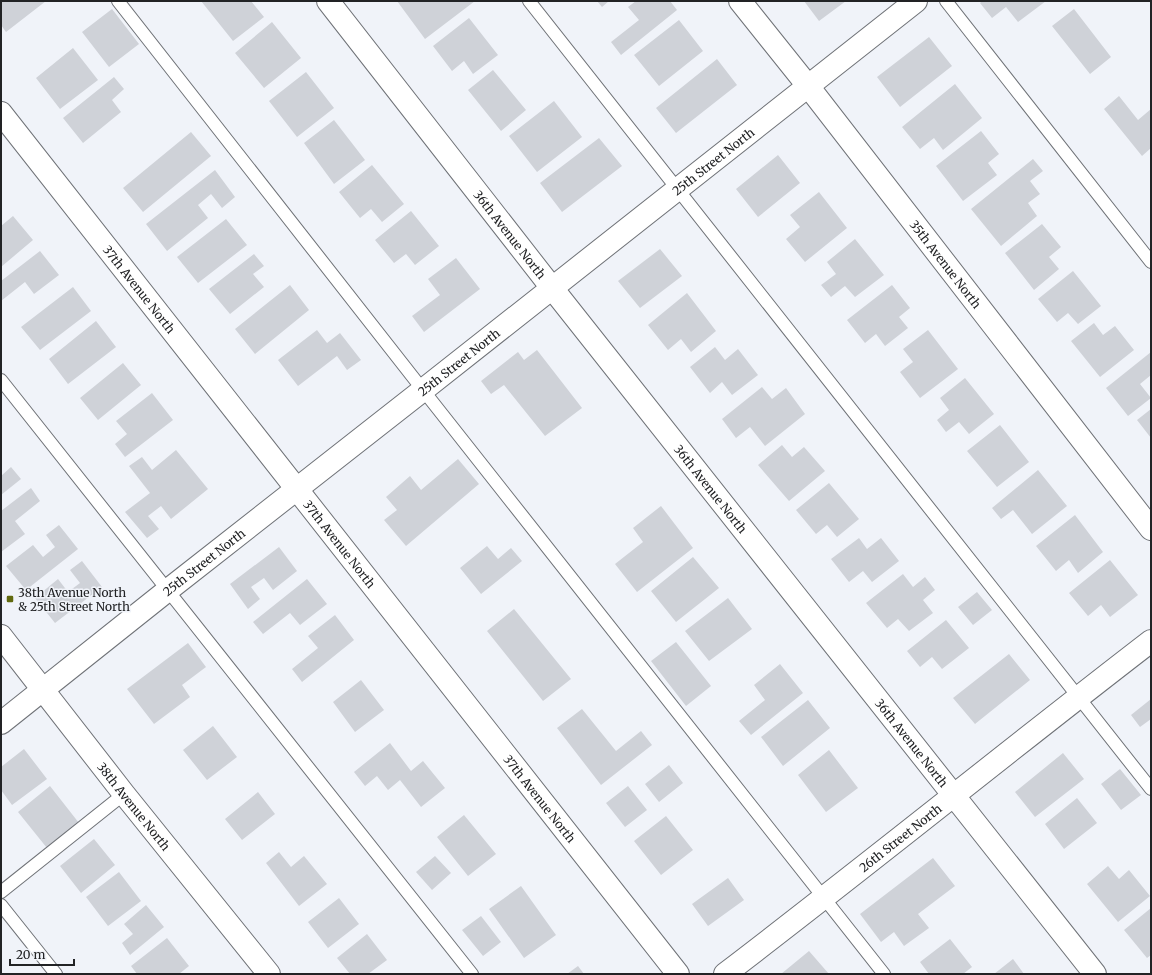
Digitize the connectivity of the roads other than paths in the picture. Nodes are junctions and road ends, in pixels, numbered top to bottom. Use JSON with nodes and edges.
{"nodes":[{"id":1,"x":118,"y":1,"type":"edge"},
{"id":2,"x":328,"y":1,"type":"edge"},
{"id":3,"x":529,"y":1,"type":"edge"},
{"id":4,"x":740,"y":1,"type":"edge"},
{"id":5,"x":916,"y":1,"type":"edge"},
{"id":6,"x":946,"y":1,"type":"edge"},
{"id":7,"x":808,"y":86,"type":"junction"},
{"id":8,"x":1,"y":113,"type":"edge"},
{"id":9,"x":678,"y":189,"type":"junction"},
{"id":10,"x":1151,"y":262,"type":"edge"},
{"id":11,"x":552,"y":288,"type":"junction"},
{"id":12,"x":1,"y":380,"type":"edge"},
{"id":13,"x":423,"y":390,"type":"junction"},
{"id":14,"x":297,"y":489,"type":"junction"},
{"id":15,"x":1151,"y":529,"type":"edge"},
{"id":16,"x":168,"y":590,"type":"junction"},
{"id":17,"x":1,"y":636,"type":"edge"},
{"id":18,"x":1151,"y":641,"type":"edge"},
{"id":19,"x":44,"y":691,"type":"junction"},
{"id":20,"x":1079,"y":696,"type":"junction"},
{"id":21,"x":1,"y":724,"type":"edge"},
{"id":22,"x":1151,"y":789,"type":"edge"},
{"id":23,"x":124,"y":794,"type":"junction"},
{"id":24,"x":954,"y":795,"type":"junction"},
{"id":25,"x":1,"y":892,"type":"edge"},
{"id":26,"x":824,"y":898,"type":"junction"},
{"id":27,"x":1,"y":905,"type":"edge"},
{"id":28,"x":56,"y":974,"type":"edge"},
{"id":29,"x":269,"y":974,"type":"edge"},
{"id":30,"x":472,"y":974,"type":"edge"},
{"id":31,"x":678,"y":974,"type":"edge"},
{"id":32,"x":725,"y":974,"type":"edge"},
{"id":33,"x":884,"y":974,"type":"edge"},
{"id":34,"x":1095,"y":974,"type":"edge"}],
"edges":[{"from":1,"to":13,"type":"lane"},
{"from":2,"to":11,"type":"street","name":"36th Avenue North"},
{"from":3,"to":9,"type":"lane"},
{"from":4,"to":7,"type":"street","name":"35th Avenue North"},
{"from":5,"to":7,"type":"street","name":"25th Street North"},
{"from":6,"to":10,"type":"lane"},
{"from":7,"to":9,"type":"street","name":"25th Street North"},
{"from":7,"to":15,"type":"street","name":"35th Avenue North"},
{"from":8,"to":14,"type":"street","name":"37th Avenue North"},
{"from":9,"to":11,"type":"street","name":"25th Street North"},
{"from":9,"to":20,"type":"lane"},
{"from":11,"to":13,"type":"street","name":"25th Street North"},
{"from":11,"to":24,"type":"street","name":"36th Avenue North"},
{"from":12,"to":16,"type":"lane"},
{"from":13,"to":14,"type":"street","name":"25th Street North"},
{"from":13,"to":26,"type":"lane"},
{"from":14,"to":16,"type":"street","name":"25th Street North"},
{"from":14,"to":31,"type":"street","name":"37th Avenue North"},
{"from":16,"to":19,"type":"street","name":"25th Street North"},
{"from":16,"to":30,"type":"lane"},
{"from":17,"to":19,"type":"street","name":"38th Avenue North"},
{"from":18,"to":20,"type":"street","name":"26th Street North"},
{"from":19,"to":21,"type":"street","name":"25th Street North"},
{"from":19,"to":23,"type":"street","name":"38th Avenue North"},
{"from":20,"to":22,"type":"lane"},
{"from":20,"to":24,"type":"street","name":"26th Street North"},
{"from":23,"to":25,"type":"lane"},
{"from":23,"to":29,"type":"street","name":"38th Avenue North"},
{"from":24,"to":26,"type":"street","name":"26th Street North"},
{"from":24,"to":34,"type":"street","name":"36th Avenue North"},
{"from":26,"to":32,"type":"street","name":"26th Street North"},
{"from":26,"to":33,"type":"lane"},
{"from":27,"to":28,"type":"lane"}]}
